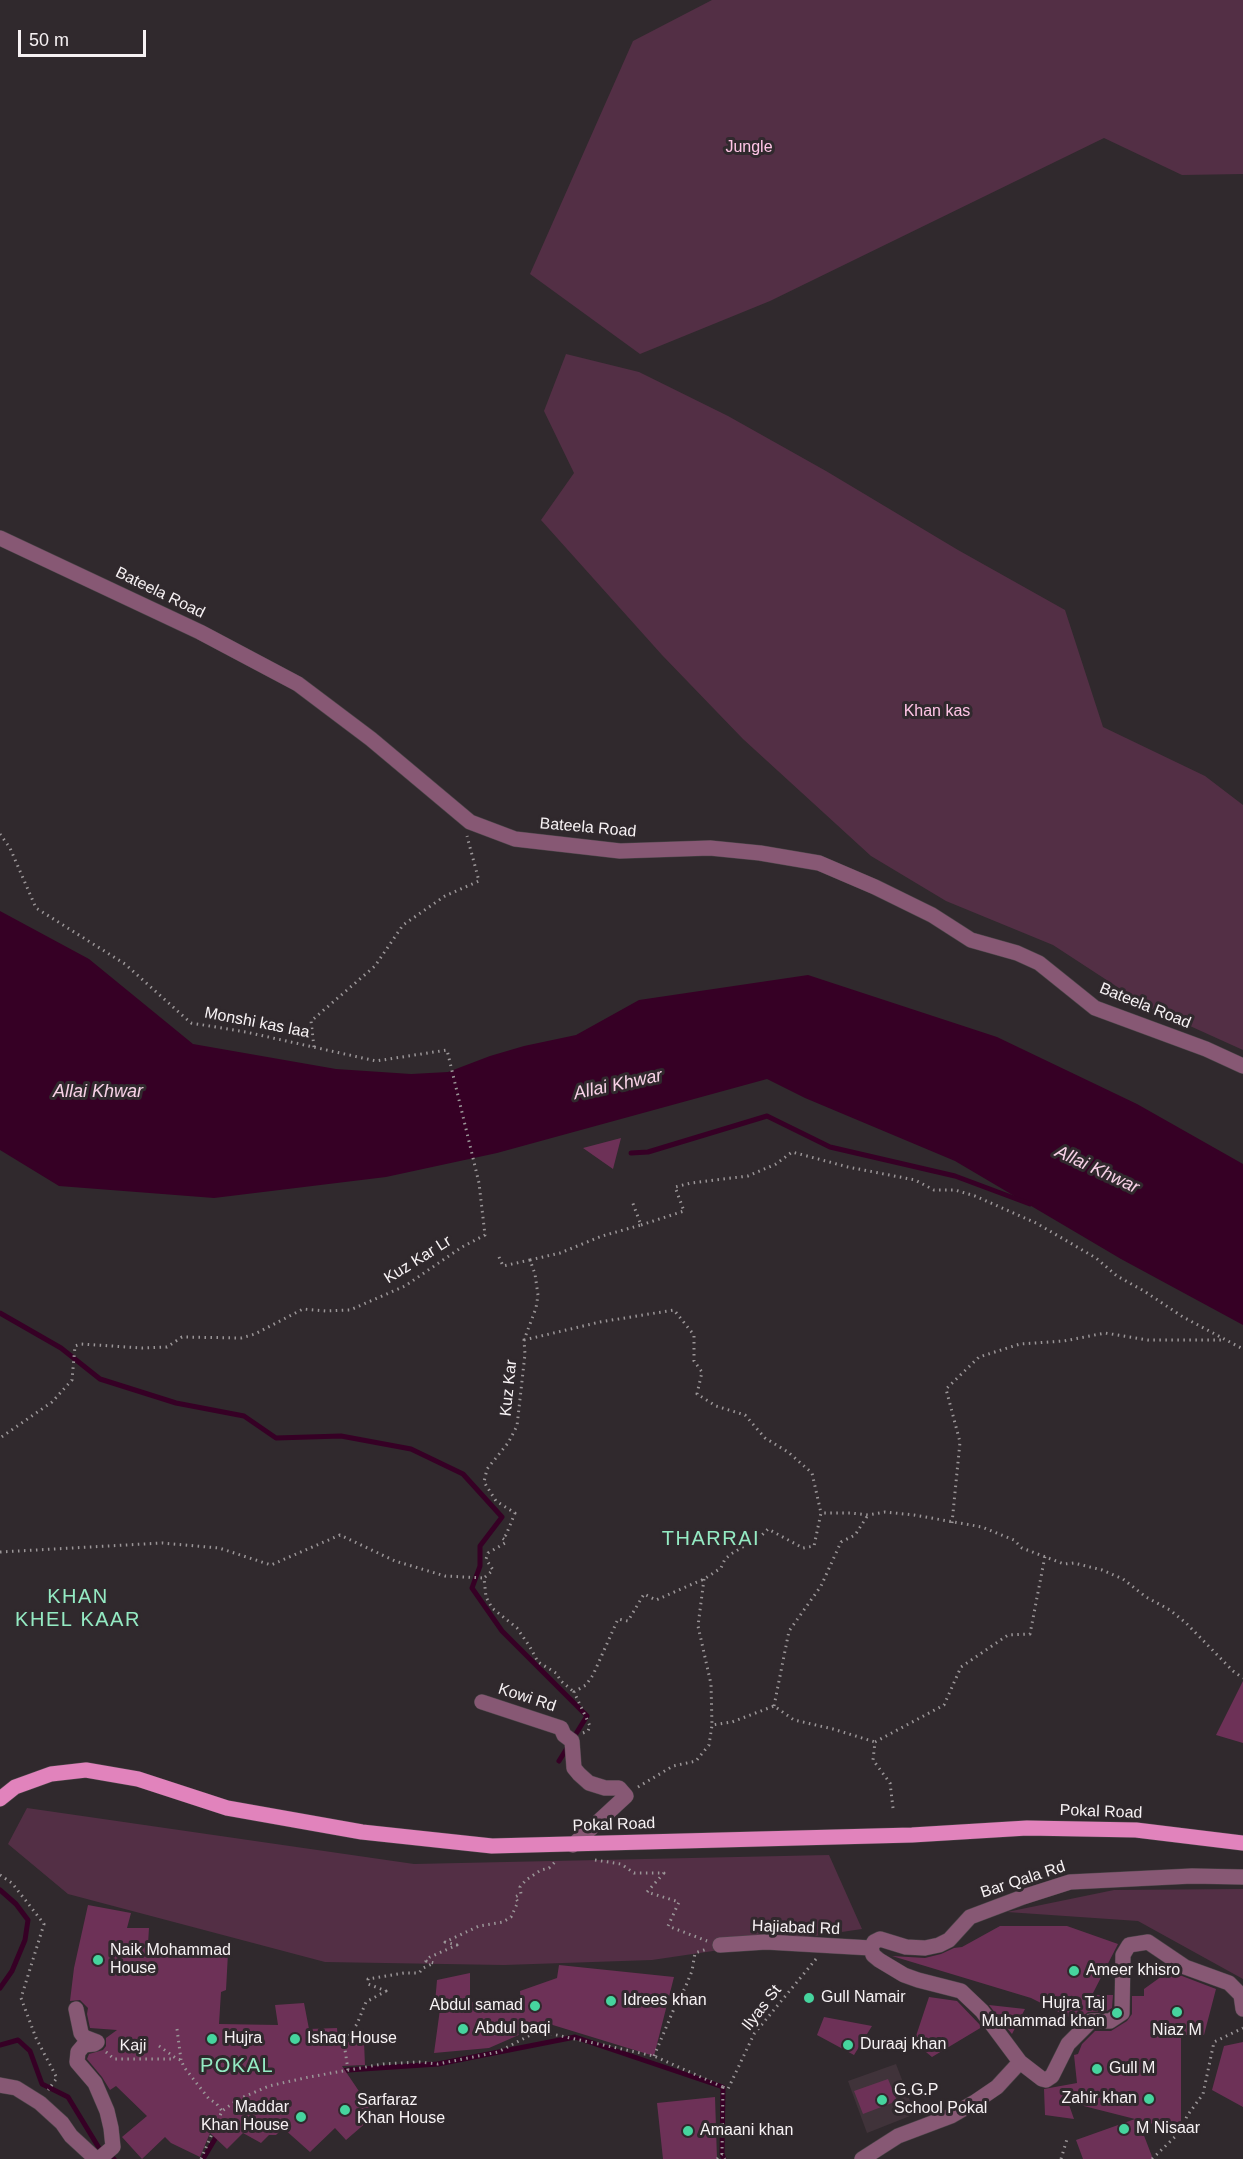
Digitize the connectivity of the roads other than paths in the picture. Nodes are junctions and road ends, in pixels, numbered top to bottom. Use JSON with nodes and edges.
{"nodes":[{"id":1,"x":0,"y":538,"type":"edge"},
{"id":2,"x":1243,"y":1066,"type":"edge"},
{"id":3,"x":482,"y":1702,"type":"dead end"},
{"id":4,"x":0,"y":1799,"type":"edge"},
{"id":5,"x":1243,"y":1843,"type":"edge"},
{"id":6,"x":573,"y":1845,"type":"junction"},
{"id":7,"x":1243,"y":1878,"type":"edge"},
{"id":8,"x":720,"y":1945,"type":"road end"},
{"id":9,"x":871,"y":1948,"type":"junction"},
{"id":10,"x":1243,"y":2008,"type":"edge"},
{"id":11,"x":76,"y":2010,"type":"dead end"},
{"id":12,"x":1020,"y":2062,"type":"junction"},
{"id":13,"x":0,"y":2085,"type":"edge"},
{"id":14,"x":98,"y":2159,"type":"edge"},
{"id":15,"x":862,"y":2159,"type":"edge"}],
"edges":[{"from":1,"to":2,"type":"street","name":"Bateela Road"},
{"from":3,"to":6,"type":"street","name":"Kowi Rd"},
{"from":4,"to":6,"type":"main road","name":"Pokal Road"},
{"from":5,"to":6,"type":"main road","name":"Pokal Road"},
{"from":7,"to":9,"type":"street","name":"Bar Qala Rd"},
{"from":8,"to":9,"type":"street","name":"Hajiabad Rd"},
{"from":9,"to":12,"type":"street"},
{"from":10,"to":12,"type":"street"},
{"from":11,"to":14,"type":"street"},
{"from":12,"to":15,"type":"street"},
{"from":13,"to":14,"type":"street"}]}
